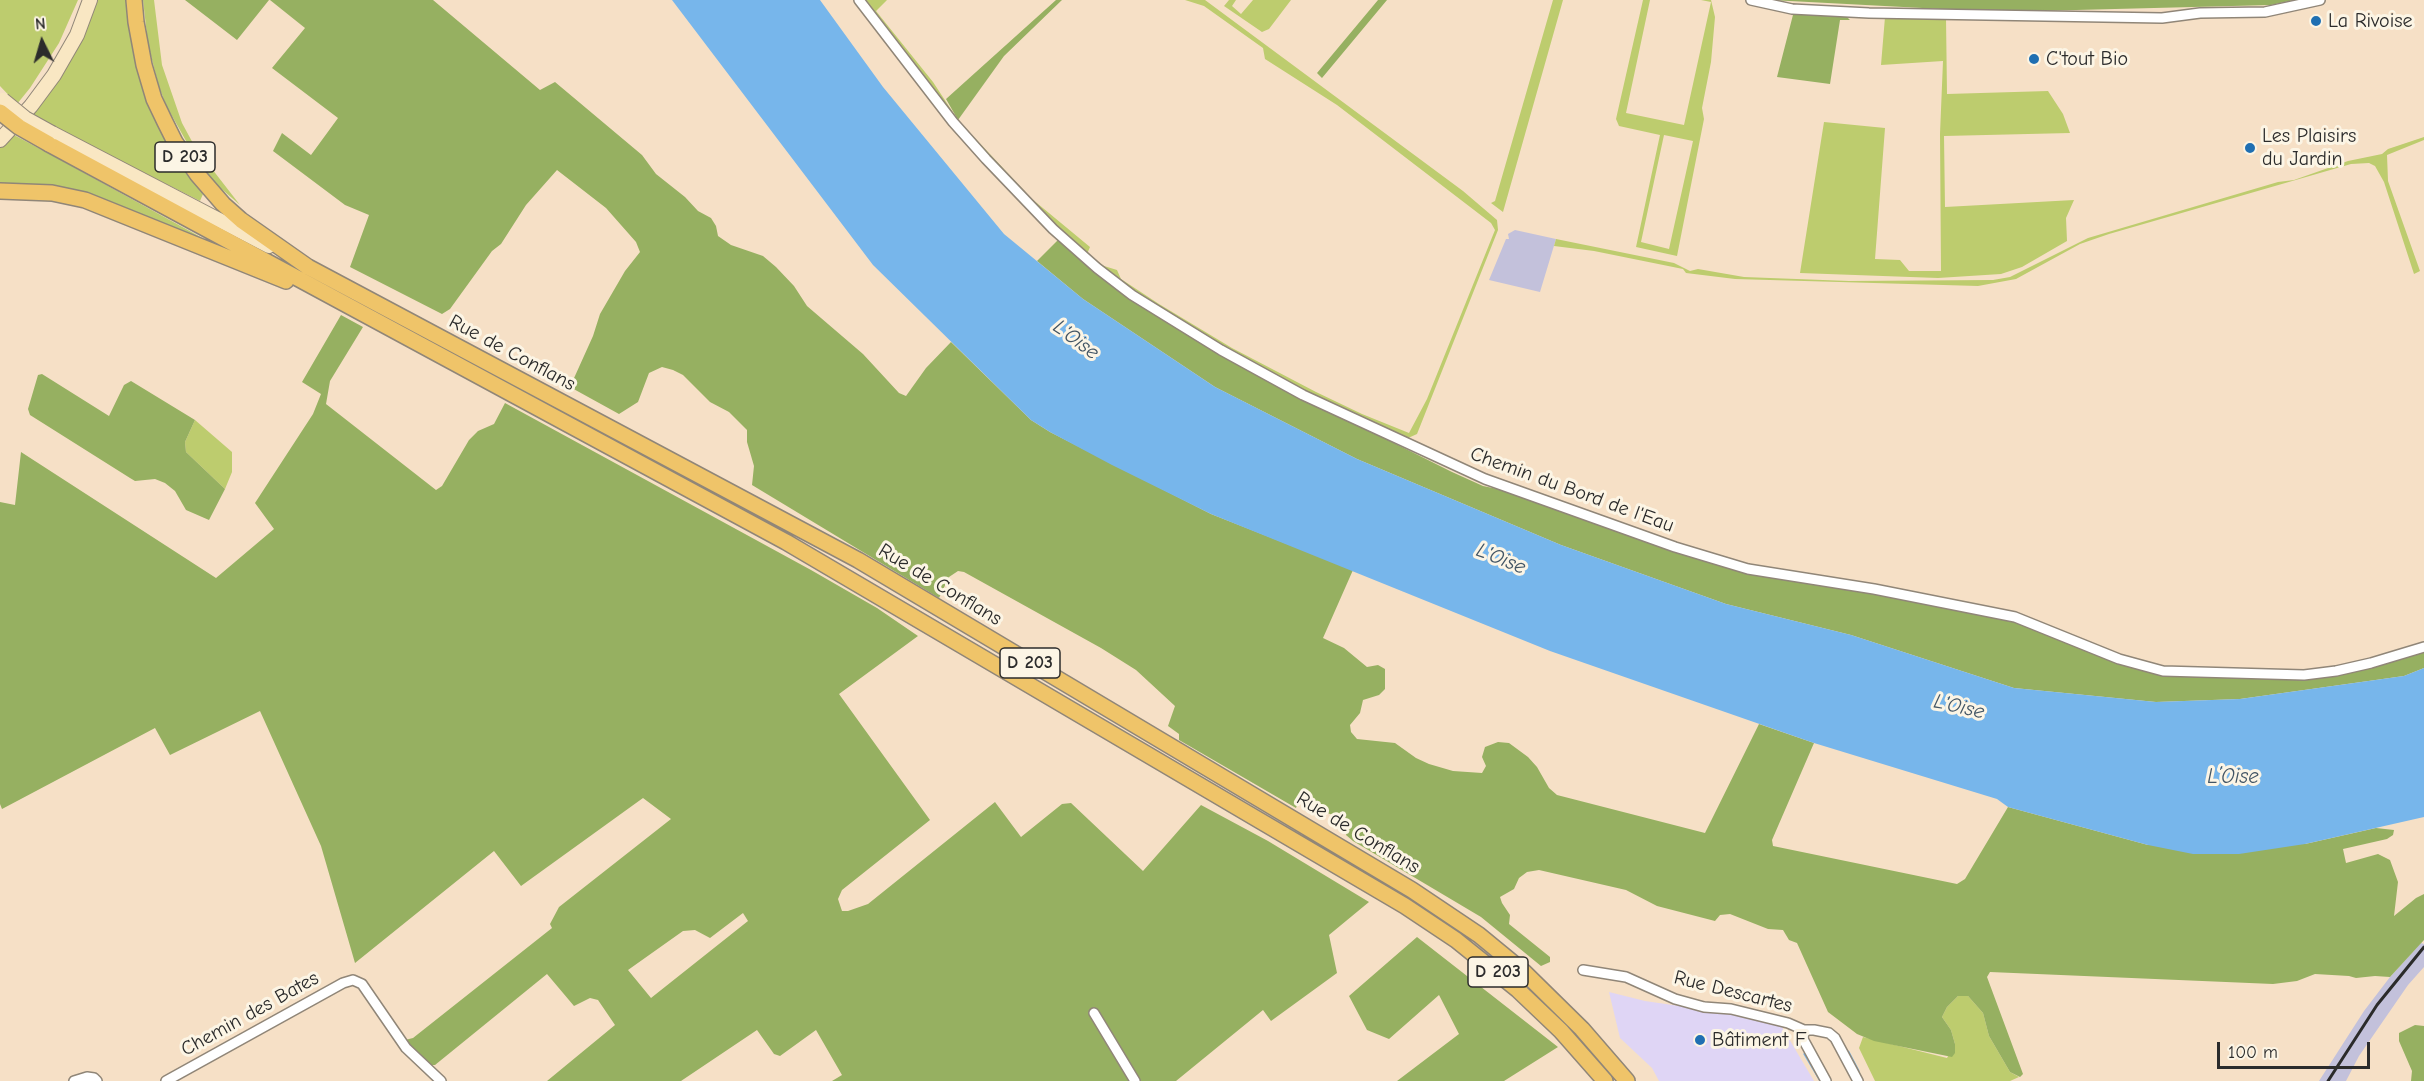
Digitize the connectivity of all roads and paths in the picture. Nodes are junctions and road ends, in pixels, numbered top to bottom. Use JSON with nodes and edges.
{"nodes":[{"id":1,"x":82,"y":0,"type":"edge"},
{"id":2,"x":90,"y":0,"type":"edge"},
{"id":3,"x":134,"y":0,"type":"edge"},
{"id":4,"x":859,"y":0,"type":"edge"},
{"id":5,"x":1751,"y":0,"type":"edge"},
{"id":6,"x":2320,"y":0,"type":"edge"},
{"id":7,"x":70,"y":47,"type":"junction"},
{"id":8,"x":1,"y":103,"type":"edge"},
{"id":9,"x":51,"y":138,"type":"junction"},
{"id":10,"x":0,"y":140,"type":"edge"},
{"id":11,"x":0,"y":191,"type":"edge"},
{"id":12,"x":308,"y":267,"type":"junction"},
{"id":13,"x":346,"y":304,"type":"junction"},
{"id":14,"x":2424,"y":647,"type":"edge"},
{"id":15,"x":1583,"y":970,"type":"dead end"},
{"id":16,"x":1094,"y":1013,"type":"dead end"},
{"id":17,"x":1804,"y":1030,"type":"junction"},
{"id":18,"x":94,"y":1079,"type":"edge"},
{"id":19,"x":74,"y":1081,"type":"edge"},
{"id":20,"x":166,"y":1081,"type":"edge"},
{"id":21,"x":441,"y":1081,"type":"edge"},
{"id":22,"x":1135,"y":1081,"type":"edge"},
{"id":23,"x":1605,"y":1081,"type":"edge"},
{"id":24,"x":1627,"y":1081,"type":"edge"},
{"id":25,"x":1826,"y":1081,"type":"edge"},
{"id":26,"x":1857,"y":1081,"type":"edge"}],
"edges":[{"from":1,"to":7,"type":"main road"},
{"from":2,"to":7,"type":"main road"},
{"from":3,"to":12,"type":"main road","number":"D 203"},
{"from":4,"to":14,"type":"street","name":"Chemin du Bord de l'Eau"},
{"from":5,"to":6,"type":"street"},
{"from":7,"to":10,"type":"main road"},
{"from":8,"to":9,"type":"main road","number":"D 203","bridge":true},
{"from":9,"to":12,"type":"main road"},
{"from":9,"to":13,"type":"main road","number":"D 203"},
{"from":11,"to":13,"type":"main road"},
{"from":12,"to":24,"type":"main road","name":"Rue de Conflans","number":"D 203"},
{"from":13,"to":23,"type":"main road","name":"Rue de Conflans","number":"D 203"},
{"from":15,"to":17,"type":"street","name":"Rue Descartes"},
{"from":16,"to":22,"type":"street"},
{"from":17,"to":25,"type":"street"},
{"from":17,"to":26,"type":"street","name":"Rue Descartes"},
{"from":18,"to":19,"type":"street"},
{"from":20,"to":21,"type":"street","name":"Chemin des Bates"}]}
